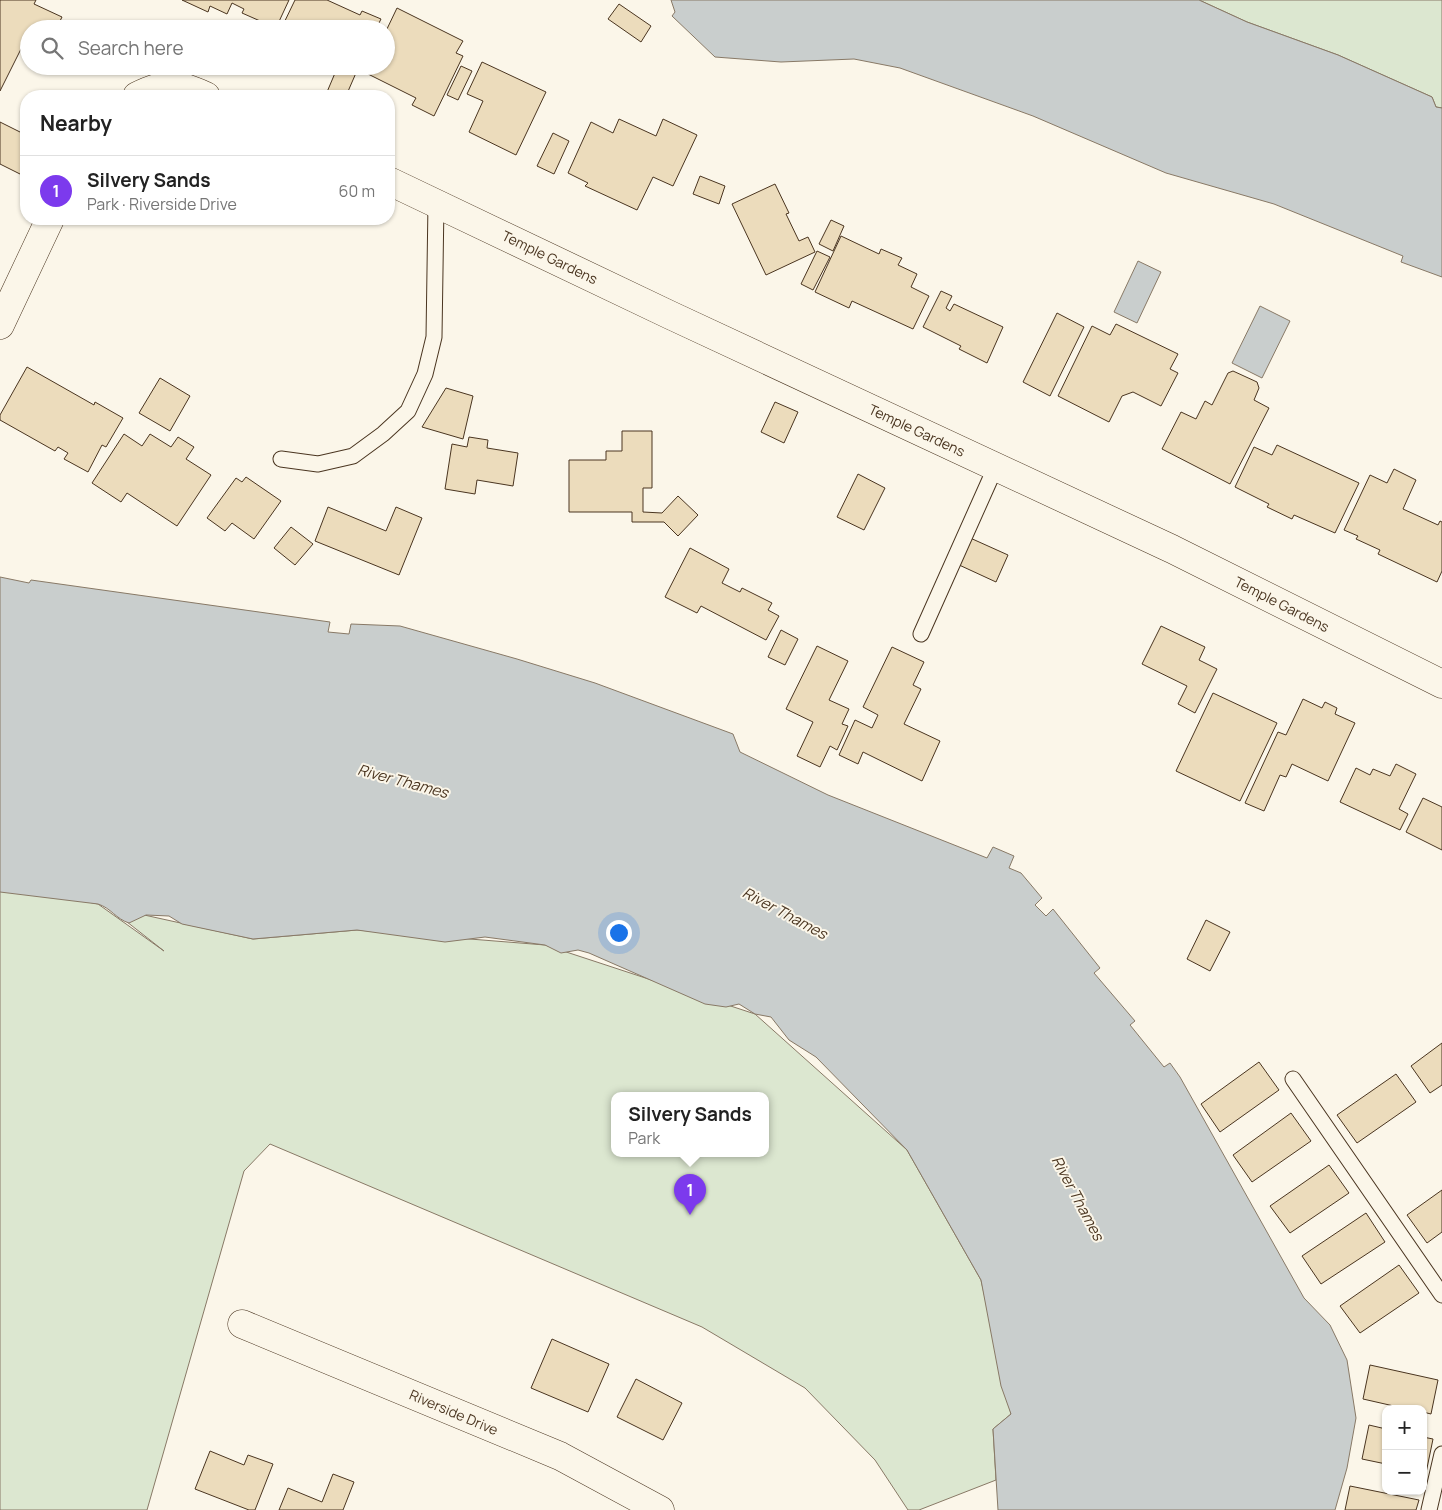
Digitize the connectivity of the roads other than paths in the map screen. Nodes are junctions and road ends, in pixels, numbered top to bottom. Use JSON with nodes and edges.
{"nodes":[{"id":1,"x":149,"y":90,"type":"edge"},
{"id":2,"x":192,"y":90,"type":"edge"},
{"id":3,"x":395,"y":183,"type":"edge"},
{"id":4,"x":436,"y":203,"type":"junction"},
{"id":5,"x":47,"y":225,"type":"edge"},
{"id":6,"x":0,"y":325,"type":"edge"},
{"id":7,"x":281,"y":459,"type":"dead end"},
{"id":8,"x":996,"y":466,"type":"junction"},
{"id":9,"x":921,"y":634,"type":"dead end"},
{"id":10,"x":1442,"y":684,"type":"edge"},
{"id":11,"x":1293,"y":1079,"type":"dead end"},
{"id":12,"x":1442,"y":1295,"type":"edge"},
{"id":13,"x":242,"y":1324,"type":"dead end"},
{"id":14,"x":1442,"y":1454,"type":"edge"},
{"id":15,"x":660,"y":1510,"type":"edge"},
{"id":16,"x":1429,"y":1510,"type":"edge"}],
"edges":[{"from":1,"to":2,"type":"street"},
{"from":3,"to":4,"type":"street","name":"Temple Gardens"},
{"from":4,"to":7,"type":"lane"},
{"from":4,"to":8,"type":"street","name":"Temple Gardens"},
{"from":5,"to":6,"type":"street"},
{"from":8,"to":9,"type":"lane"},
{"from":8,"to":10,"type":"street","name":"Temple Gardens"},
{"from":11,"to":12,"type":"lane"},
{"from":13,"to":15,"type":"street","name":"Riverside Drive"},
{"from":14,"to":16,"type":"lane"}]}
